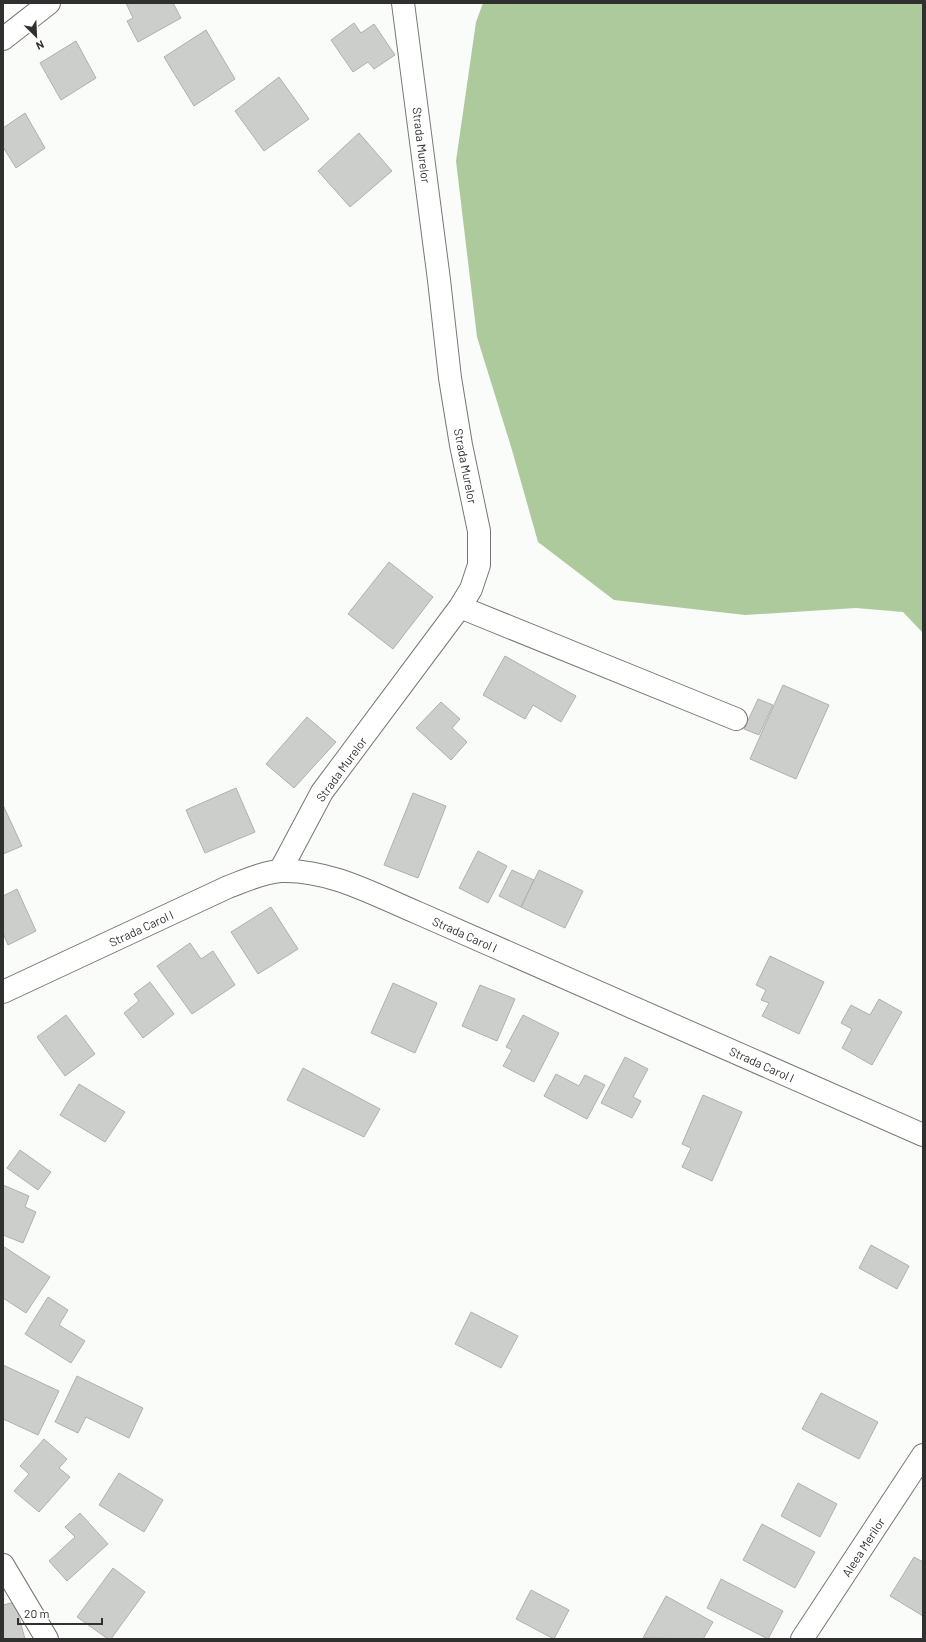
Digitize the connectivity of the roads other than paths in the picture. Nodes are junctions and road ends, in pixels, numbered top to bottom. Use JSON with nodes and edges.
{"nodes":[{"id":1,"x":49,"y":3,"type":"edge"},
{"id":2,"x":403,"y":3,"type":"edge"},
{"id":3,"x":3,"y":39,"type":"edge"},
{"id":4,"x":460,"y":608,"type":"junction"},
{"id":5,"x":736,"y":719,"type":"dead end"},
{"id":6,"x":280,"y":871,"type":"junction"},
{"id":7,"x":3,"y":992,"type":"edge"},
{"id":8,"x":923,"y":1135,"type":"edge"},
{"id":9,"x":923,"y":1455,"type":"edge"},
{"id":10,"x":3,"y":1565,"type":"edge"},
{"id":11,"x":47,"y":1639,"type":"edge"},
{"id":12,"x":802,"y":1639,"type":"edge"}],
"edges":[{"from":1,"to":3,"type":"street"},
{"from":2,"to":4,"type":"street","name":"Strada Murelor"},
{"from":4,"to":5,"type":"street"},
{"from":4,"to":6,"type":"street","name":"Strada Murelor"},
{"from":6,"to":7,"type":"street","name":"Strada Carol I"},
{"from":6,"to":8,"type":"street","name":"Strada Carol I"},
{"from":9,"to":12,"type":"street","name":"Aleea Merilor"},
{"from":10,"to":11,"type":"street"}]}
